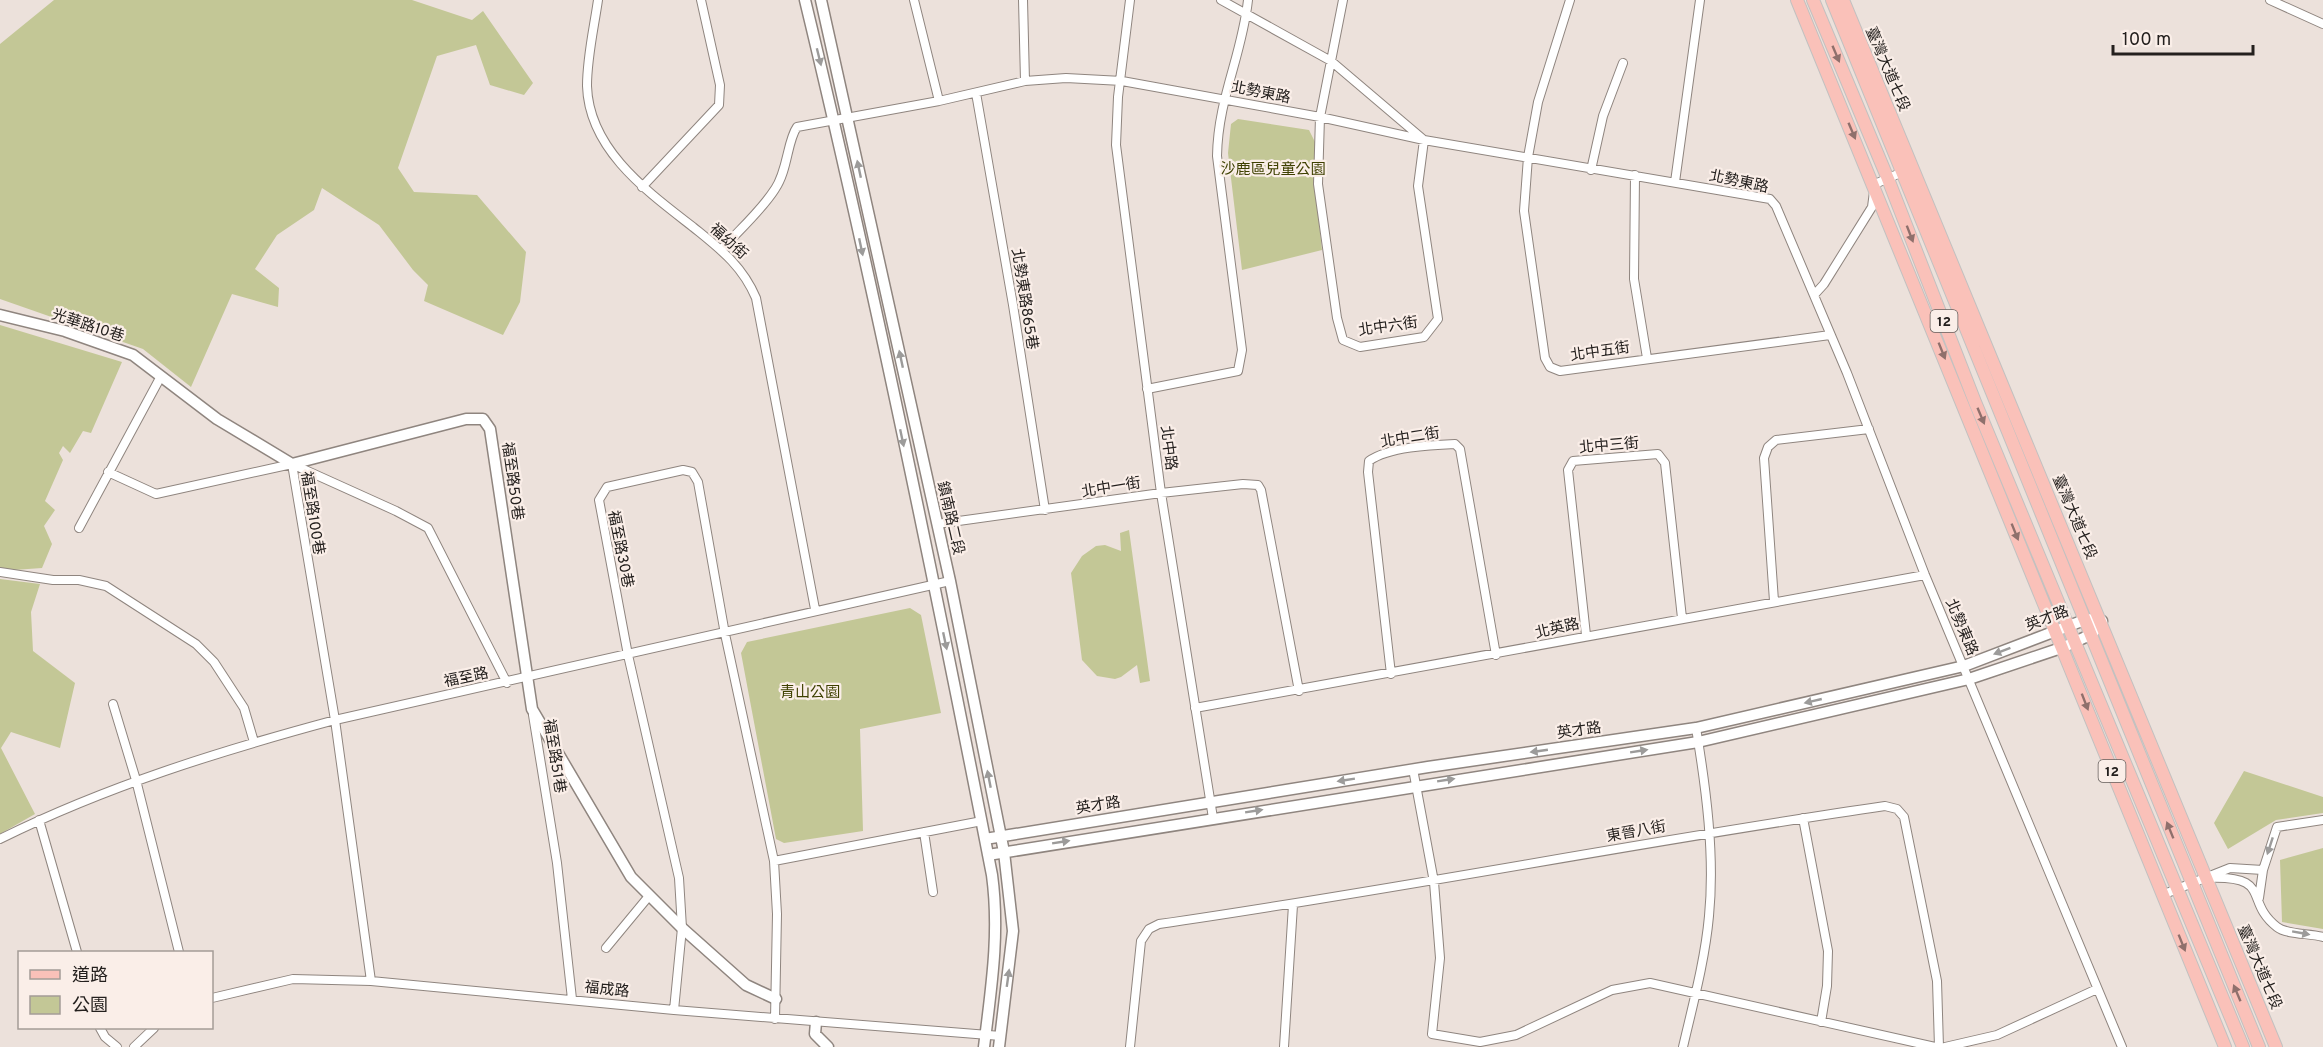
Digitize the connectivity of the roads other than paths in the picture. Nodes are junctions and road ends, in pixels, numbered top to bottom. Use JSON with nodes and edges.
{"nodes":[{"id":1,"x":598,"y":0,"type":"edge"},
{"id":2,"x":701,"y":0,"type":"edge"},
{"id":3,"x":805,"y":0,"type":"edge"},
{"id":4,"x":820,"y":0,"type":"edge"},
{"id":5,"x":914,"y":0,"type":"edge"},
{"id":6,"x":1023,"y":0,"type":"edge"},
{"id":7,"x":1130,"y":0,"type":"edge"},
{"id":8,"x":1221,"y":0,"type":"edge"},
{"id":9,"x":1248,"y":0,"type":"edge"},
{"id":10,"x":1344,"y":0,"type":"edge"},
{"id":11,"x":1570,"y":0,"type":"edge"},
{"id":12,"x":1700,"y":0,"type":"edge"},
{"id":13,"x":1797,"y":0,"type":"edge"},
{"id":14,"x":1813,"y":0,"type":"edge"},
{"id":15,"x":1832,"y":0,"type":"edge"},
{"id":16,"x":1843,"y":0,"type":"edge"},
{"id":17,"x":2270,"y":0,"type":"edge"},
{"id":18,"x":1246,"y":12,"type":"junction"},
{"id":19,"x":2323,"y":24,"type":"edge"},
{"id":20,"x":1331,"y":61,"type":"junction"},
{"id":21,"x":1623,"y":63,"type":"dead end"},
{"id":22,"x":1025,"y":81,"type":"junction"},
{"id":23,"x":1122,"y":81,"type":"junction"},
{"id":24,"x":976,"y":93,"type":"junction"},
{"id":25,"x":1223,"y":99,"type":"junction"},
{"id":26,"x":939,"y":101,"type":"junction"},
{"id":27,"x":1320,"y":117,"type":"junction"},
{"id":28,"x":848,"y":118,"type":"junction"},
{"id":29,"x":834,"y":121,"type":"junction"},
{"id":30,"x":1424,"y":140,"type":"junction"},
{"id":31,"x":1528,"y":157,"type":"junction"},
{"id":32,"x":1592,"y":170,"type":"junction"},
{"id":33,"x":1908,"y":170,"type":"junction"},
{"id":34,"x":1635,"y":175,"type":"junction"},
{"id":35,"x":1888,"y":179,"type":"junction"},
{"id":36,"x":1675,"y":182,"type":"junction"},
{"id":37,"x":1875,"y":184,"type":"junction"},
{"id":38,"x":642,"y":187,"type":"junction"},
{"id":39,"x":721,"y":250,"type":"junction"},
{"id":40,"x":1814,"y":295,"type":"junction"},
{"id":41,"x":0,"y":315,"type":"edge"},
{"id":42,"x":1830,"y":335,"type":"junction"},
{"id":43,"x":1647,"y":358,"type":"junction"},
{"id":44,"x":160,"y":378,"type":"junction"},
{"id":45,"x":1148,"y":389,"type":"junction"},
{"id":46,"x":1869,"y":429,"type":"junction"},
{"id":47,"x":292,"y":464,"type":"junction"},
{"id":48,"x":108,"y":472,"type":"junction"},
{"id":49,"x":1161,"y":493,"type":"junction"},
{"id":50,"x":1045,"y":510,"type":"junction"},
{"id":51,"x":937,"y":524,"type":"junction"},
{"id":52,"x":79,"y":528,"type":"dead end"},
{"id":53,"x":0,"y":572,"type":"edge"},
{"id":54,"x":1925,"y":575,"type":"junction"},
{"id":55,"x":950,"y":580,"type":"junction"},
{"id":56,"x":933,"y":584,"type":"junction"},
{"id":57,"x":1774,"y":602,"type":"junction"},
{"id":58,"x":815,"y":609,"type":"junction"},
{"id":59,"x":1682,"y":618,"type":"junction"},
{"id":60,"x":2087,"y":619,"type":"junction"},
{"id":61,"x":2102,"y":621,"type":"junction"},
{"id":62,"x":2070,"y":626,"type":"junction"},
{"id":63,"x":2056,"y":631,"type":"junction"},
{"id":64,"x":725,"y":633,"type":"junction"},
{"id":65,"x":1586,"y":635,"type":"junction"},
{"id":66,"x":2095,"y":640,"type":"junction"},
{"id":67,"x":2077,"y":641,"type":"junction"},
{"id":68,"x":2064,"y":647,"type":"junction"},
{"id":69,"x":628,"y":655,"type":"junction"},
{"id":70,"x":1496,"y":655,"type":"junction"},
{"id":71,"x":2083,"y":656,"type":"junction"},
{"id":72,"x":1964,"y":666,"type":"junction"},
{"id":73,"x":1391,"y":674,"type":"junction"},
{"id":74,"x":527,"y":679,"type":"junction"},
{"id":75,"x":1969,"y":679,"type":"junction"},
{"id":76,"x":507,"y":683,"type":"junction"},
{"id":77,"x":1299,"y":691,"type":"junction"},
{"id":78,"x":113,"y":704,"type":"dead end"},
{"id":79,"x":1195,"y":708,"type":"junction"},
{"id":80,"x":532,"y":709,"type":"junction"},
{"id":81,"x":335,"y":720,"type":"junction"},
{"id":82,"x":1696,"y":728,"type":"junction"},
{"id":83,"x":254,"y":742,"type":"junction"},
{"id":84,"x":1698,"y":742,"type":"junction"},
{"id":85,"x":1413,"y":769,"type":"junction"},
{"id":86,"x":136,"y":780,"type":"junction"},
{"id":87,"x":1416,"y":785,"type":"junction"},
{"id":88,"x":1210,"y":801,"type":"junction"},
{"id":89,"x":1213,"y":818,"type":"junction"},
{"id":90,"x":1803,"y":818,"type":"junction"},
{"id":91,"x":39,"y":820,"type":"junction"},
{"id":92,"x":2323,"y":820,"type":"edge"},
{"id":93,"x":982,"y":821,"type":"junction"},
{"id":94,"x":924,"y":832,"type":"junction"},
{"id":95,"x":1708,"y":832,"type":"junction"},
{"id":96,"x":1000,"y":836,"type":"junction"},
{"id":97,"x":0,"y":839,"type":"edge"},
{"id":98,"x":985,"y":839,"type":"junction"},
{"id":99,"x":1004,"y":852,"type":"junction"},
{"id":100,"x":988,"y":855,"type":"junction"},
{"id":101,"x":774,"y":861,"type":"junction"},
{"id":102,"x":2263,"y":870,"type":"junction"},
{"id":103,"x":2206,"y":878,"type":"junction"},
{"id":104,"x":1434,"y":882,"type":"junction"},
{"id":105,"x":2192,"y":884,"type":"junction"},
{"id":106,"x":2178,"y":889,"type":"junction"},
{"id":107,"x":933,"y":892,"type":"dead end"},
{"id":108,"x":2162,"y":895,"type":"junction"},
{"id":109,"x":649,"y":896,"type":"junction"},
{"id":110,"x":2259,"y":898,"type":"junction"},
{"id":111,"x":1293,"y":905,"type":"junction"},
{"id":112,"x":681,"y":928,"type":"junction"},
{"id":113,"x":2323,"y":937,"type":"edge"},
{"id":114,"x":606,"y":948,"type":"dead end"},
{"id":115,"x":77,"y":951,"type":"edge"},
{"id":116,"x":179,"y":951,"type":"edge"},
{"id":117,"x":371,"y":981,"type":"junction"},
{"id":118,"x":2097,"y":989,"type":"junction"},
{"id":119,"x":1695,"y":993,"type":"junction"},
{"id":120,"x":213,"y":998,"type":"edge"},
{"id":121,"x":572,"y":999,"type":"junction"},
{"id":122,"x":776,"y":999,"type":"junction"},
{"id":123,"x":674,"y":1010,"type":"junction"},
{"id":124,"x":775,"y":1018,"type":"junction"},
{"id":125,"x":816,"y":1022,"type":"junction"},
{"id":126,"x":1821,"y":1022,"type":"junction"},
{"id":127,"x":101,"y":1029,"type":"edge"},
{"id":128,"x":153,"y":1029,"type":"edge"},
{"id":129,"x":985,"y":1034,"type":"junction"},
{"id":130,"x":1000,"y":1041,"type":"edge"},
{"id":131,"x":117,"y":1047,"type":"edge"},
{"id":132,"x":134,"y":1047,"type":"edge"},
{"id":133,"x":828,"y":1047,"type":"edge"},
{"id":134,"x":984,"y":1047,"type":"edge"},
{"id":135,"x":1130,"y":1047,"type":"edge"},
{"id":136,"x":1284,"y":1047,"type":"edge"},
{"id":137,"x":1683,"y":1047,"type":"edge"},
{"id":138,"x":1937,"y":1047,"type":"edge"},
{"id":139,"x":1946,"y":1047,"type":"edge"},
{"id":140,"x":2122,"y":1047,"type":"edge"},
{"id":141,"x":2225,"y":1047,"type":"edge"},
{"id":142,"x":2243,"y":1047,"type":"edge"},
{"id":143,"x":2259,"y":1047,"type":"edge"},
{"id":144,"x":2276,"y":1047,"type":"edge"}],
"edges":[{"from":1,"to":38,"type":"street","name":"福幼街"},
{"from":2,"to":38,"type":"street"},
{"from":3,"to":29,"type":"street","name":"鎮南路二段","one_way":true},
{"from":4,"to":28,"type":"street","name":"鎮南路二段"},
{"from":5,"to":26,"type":"street"},
{"from":6,"to":22,"type":"street"},
{"from":7,"to":23,"type":"street","name":"北中路"},
{"from":8,"to":18,"type":"street"},
{"from":9,"to":18,"type":"street"},
{"from":10,"to":20,"type":"street"},
{"from":11,"to":31,"type":"street"},
{"from":12,"to":36,"type":"street"},
{"from":13,"to":37,"type":"main road","number":"12","one_way":true},
{"from":14,"to":35,"type":"main road","number":"12","one_way":true},
{"from":15,"to":33,"type":"main road","name":"臺灣大道七段","number":"12"},
{"from":16,"to":33,"type":"main road","name":"臺灣大道七段","number":"12"},
{"from":17,"to":19,"type":"street"},
{"from":18,"to":20,"type":"street"},
{"from":18,"to":25,"type":"street"},
{"from":20,"to":27,"type":"street"},
{"from":20,"to":30,"type":"street"},
{"from":21,"to":32,"type":"street"},
{"from":22,"to":23,"type":"street","name":"北勢東路"},
{"from":22,"to":24,"type":"street","name":"北勢東路"},
{"from":23,"to":25,"type":"street","name":"北勢東路"},
{"from":23,"to":45,"type":"street","name":"北中路"},
{"from":24,"to":26,"type":"street","name":"北勢東路"},
{"from":24,"to":50,"type":"street","name":"北勢東路865巷"},
{"from":25,"to":27,"type":"street","name":"北勢東路"},
{"from":25,"to":45,"type":"street"},
{"from":26,"to":28,"type":"street","name":"北勢東路"},
{"from":27,"to":30,"type":"street","name":"北勢東路"},
{"from":27,"to":30,"type":"street","name":"北中六街"},
{"from":28,"to":29,"type":"street","name":"北勢東路"},
{"from":51,"to":28,"type":"street","name":"鎮南路二段","one_way":true},
{"from":29,"to":39,"type":"street","name":"北勢東路"},
{"from":29,"to":56,"type":"street","name":"鎮南路二段","one_way":true},
{"from":30,"to":31,"type":"street","name":"北勢東路"},
{"from":31,"to":32,"type":"street","name":"北勢東路"},
{"from":31,"to":43,"type":"street","name":"北中五街"},
{"from":32,"to":34,"type":"street","name":"北勢東路"},
{"from":33,"to":35,"type":"street"},
{"from":33,"to":60,"type":"main road","name":"臺灣大道七段","number":"12"},
{"from":33,"to":61,"type":"main road","name":"臺灣大道七段","number":"12"},
{"from":34,"to":36,"type":"street","name":"北勢東路"},
{"from":34,"to":43,"type":"street"},
{"from":35,"to":37,"type":"street"},
{"from":35,"to":62,"type":"main road","number":"12","one_way":true},
{"from":36,"to":40,"type":"street","name":"北勢東路"},
{"from":37,"to":40,"type":"street"},
{"from":37,"to":63,"type":"main road","number":"12","one_way":true},
{"from":38,"to":39,"type":"street","name":"福幼街"},
{"from":39,"to":58,"type":"street","name":"福幼街"},
{"from":40,"to":42,"type":"street","name":"北勢東路"},
{"from":41,"to":44,"type":"street","name":"光華路10巷"},
{"from":42,"to":43,"type":"street","name":"北中五街"},
{"from":42,"to":46,"type":"street","name":"北勢東路"},
{"from":44,"to":47,"type":"street","name":"光華路10巷"},
{"from":44,"to":48,"type":"street"},
{"from":45,"to":49,"type":"street","name":"北中路"},
{"from":46,"to":54,"type":"street","name":"北勢東路"},
{"from":46,"to":57,"type":"street"},
{"from":47,"to":48,"type":"street","name":"福至路100巷"},
{"from":47,"to":74,"type":"street","name":"福至路50巷"},
{"from":47,"to":76,"type":"street"},
{"from":47,"to":81,"type":"street","name":"福至路100巷"},
{"from":48,"to":52,"type":"street"},
{"from":49,"to":50,"type":"street","name":"北中一街"},
{"from":49,"to":77,"type":"street","name":"北中一街"},
{"from":49,"to":79,"type":"street","name":"北中路"},
{"from":50,"to":51,"type":"street","name":"北中一街"},
{"from":51,"to":55,"type":"street","name":"鎮南路二段"},
{"from":53,"to":83,"type":"street"},
{"from":54,"to":57,"type":"street","name":"北英路"},
{"from":54,"to":72,"type":"street","name":"北勢東路"},
{"from":55,"to":56,"type":"street","name":"福至路"},
{"from":96,"to":55,"type":"street","name":"鎮南路二段","one_way":true},
{"from":56,"to":58,"type":"street","name":"福至路"},
{"from":56,"to":93,"type":"street","name":"鎮南路二段","one_way":true},
{"from":57,"to":59,"type":"street","name":"北英路"},
{"from":58,"to":64,"type":"street","name":"福至路"},
{"from":59,"to":65,"type":"street","name":"北英路"},
{"from":59,"to":65,"type":"street","name":"北中三街"},
{"from":60,"to":61,"type":"street","name":"英才路"},
{"from":60,"to":62,"type":"street","name":"英才路"},
{"from":60,"to":66,"type":"main road","name":"臺灣大道七段","number":"12"},
{"from":61,"to":66,"type":"main road"},
{"from":61,"to":103,"type":"main road","name":"臺灣大道七段","number":"12"},
{"from":62,"to":63,"type":"street","name":"英才路"},
{"from":62,"to":67,"type":"main road","number":"12"},
{"from":63,"to":68,"type":"main road","number":"12"},
{"from":63,"to":72,"type":"street","name":"英才路","one_way":true},
{"from":64,"to":69,"type":"street","name":"福至路"},
{"from":64,"to":69,"type":"street","name":"福至路30巷"},
{"from":64,"to":101,"type":"street","name":"福至路30巷"},
{"from":65,"to":70,"type":"street","name":"北英路"},
{"from":66,"to":67,"type":"street","name":"英才路"},
{"from":105,"to":66,"type":"main road","name":"臺灣大道七段","number":"12","one_way":true},
{"from":67,"to":68,"type":"street","name":"英才路"},
{"from":67,"to":71,"type":"main road","number":"12"},
{"from":68,"to":71,"type":"main road"},
{"from":68,"to":75,"type":"street","name":"英才路"},
{"from":68,"to":108,"type":"main road","number":"12","one_way":true},
{"from":69,"to":74,"type":"street","name":"福至路"},
{"from":69,"to":112,"type":"street","name":"福至路30巷"},
{"from":70,"to":73,"type":"street","name":"北英路"},
{"from":70,"to":73,"type":"street","name":"北中二街"},
{"from":71,"to":106,"type":"main road","number":"12"},
{"from":72,"to":75,"type":"street","name":"北勢東路"},
{"from":72,"to":82,"type":"street","name":"英才路","one_way":true},
{"from":73,"to":77,"type":"street","name":"北英路"},
{"from":74,"to":76,"type":"street","name":"福至路"},
{"from":74,"to":80,"type":"street","name":"福至路50巷"},
{"from":75,"to":84,"type":"street","name":"英才路"},
{"from":75,"to":118,"type":"street","name":"北勢東路"},
{"from":76,"to":81,"type":"street","name":"福至路"},
{"from":77,"to":79,"type":"street","name":"北英路"},
{"from":78,"to":86,"type":"street"},
{"from":79,"to":88,"type":"street","name":"北中路"},
{"from":80,"to":109,"type":"street","name":"福至路51巷"},
{"from":80,"to":121,"type":"street","name":"福至路51巷"},
{"from":81,"to":83,"type":"street","name":"福至路"},
{"from":81,"to":117,"type":"street","name":"福至路100巷"},
{"from":82,"to":84,"type":"street"},
{"from":82,"to":85,"type":"street","name":"英才路","one_way":true},
{"from":83,"to":86,"type":"street","name":"福至路"},
{"from":87,"to":84,"type":"street","name":"英才路","one_way":true},
{"from":84,"to":95,"type":"street"},
{"from":85,"to":87,"type":"street"},
{"from":85,"to":88,"type":"street","name":"英才路","one_way":true},
{"from":86,"to":91,"type":"street","name":"福至路"},
{"from":86,"to":116,"type":"street"},
{"from":89,"to":87,"type":"street","name":"英才路","one_way":true},
{"from":87,"to":104,"type":"street"},
{"from":88,"to":89,"type":"street","name":"北中路"},
{"from":88,"to":96,"type":"street","name":"英才路"},
{"from":99,"to":89,"type":"street","name":"英才路","one_way":true},
{"from":90,"to":95,"type":"street","name":"東晉八街"},
{"from":90,"to":126,"type":"street"},
{"from":90,"to":138,"type":"street","name":"東晉八街"},
{"from":91,"to":97,"type":"street","name":"福至路"},
{"from":91,"to":115,"type":"street"},
{"from":92,"to":102,"type":"street","one_way":true},
{"from":93,"to":94,"type":"street"},
{"from":93,"to":98,"type":"street","name":"鎮南路二段"},
{"from":94,"to":101,"type":"street"},
{"from":94,"to":107,"type":"street"},
{"from":95,"to":104,"type":"street","name":"東晉八街"},
{"from":95,"to":119,"type":"street"},
{"from":96,"to":98,"type":"street","name":"英才路"},
{"from":96,"to":99,"type":"street","name":"鎮南路二段"},
{"from":98,"to":100,"type":"street","name":"鎮南路二段"},
{"from":99,"to":100,"type":"street","name":"英才路"},
{"from":130,"to":99,"type":"street","name":"鎮南路二段","one_way":true},
{"from":100,"to":129,"type":"street","name":"鎮南路二段"},
{"from":101,"to":122,"type":"street","name":"福至路30巷"},
{"from":102,"to":103,"type":"street"},
{"from":102,"to":110,"type":"street"},
{"from":103,"to":105,"type":"street"},
{"from":103,"to":110,"type":"street"},
{"from":103,"to":144,"type":"main road","name":"臺灣大道七段","number":"12"},
{"from":104,"to":111,"type":"street","name":"東晉八街"},
{"from":104,"to":119,"type":"street"},
{"from":105,"to":106,"type":"street"},
{"from":143,"to":105,"type":"main road","name":"臺灣大道七段","number":"12","one_way":true},
{"from":106,"to":108,"type":"street"},
{"from":106,"to":142,"type":"main road","number":"12"},
{"from":108,"to":141,"type":"main road","number":"12","one_way":true},
{"from":109,"to":112,"type":"street","name":"福至路51巷"},
{"from":109,"to":114,"type":"street"},
{"from":110,"to":113,"type":"street","one_way":true},
{"from":111,"to":135,"type":"street","name":"東晉八街"},
{"from":111,"to":136,"type":"street"},
{"from":112,"to":122,"type":"street","name":"福至路51巷"},
{"from":112,"to":123,"type":"street","name":"福至路30巷"},
{"from":117,"to":120,"type":"street","name":"福成路"},
{"from":117,"to":121,"type":"street","name":"福成路"},
{"from":118,"to":139,"type":"street"},
{"from":118,"to":140,"type":"street","name":"北勢東路"},
{"from":119,"to":126,"type":"street"},
{"from":119,"to":137,"type":"street"},
{"from":121,"to":123,"type":"street","name":"福成路"},
{"from":122,"to":124,"type":"street","name":"福至路30巷"},
{"from":123,"to":124,"type":"street","name":"福成路"},
{"from":124,"to":125,"type":"street","name":"福成路"},
{"from":125,"to":129,"type":"street","name":"福成路"},
{"from":125,"to":133,"type":"street"},
{"from":126,"to":138,"type":"street"},
{"from":127,"to":131,"type":"street"},
{"from":128,"to":132,"type":"street"},
{"from":129,"to":130,"type":"street","name":"福成路"},
{"from":129,"to":134,"type":"street","name":"鎮南路二段"}]}
